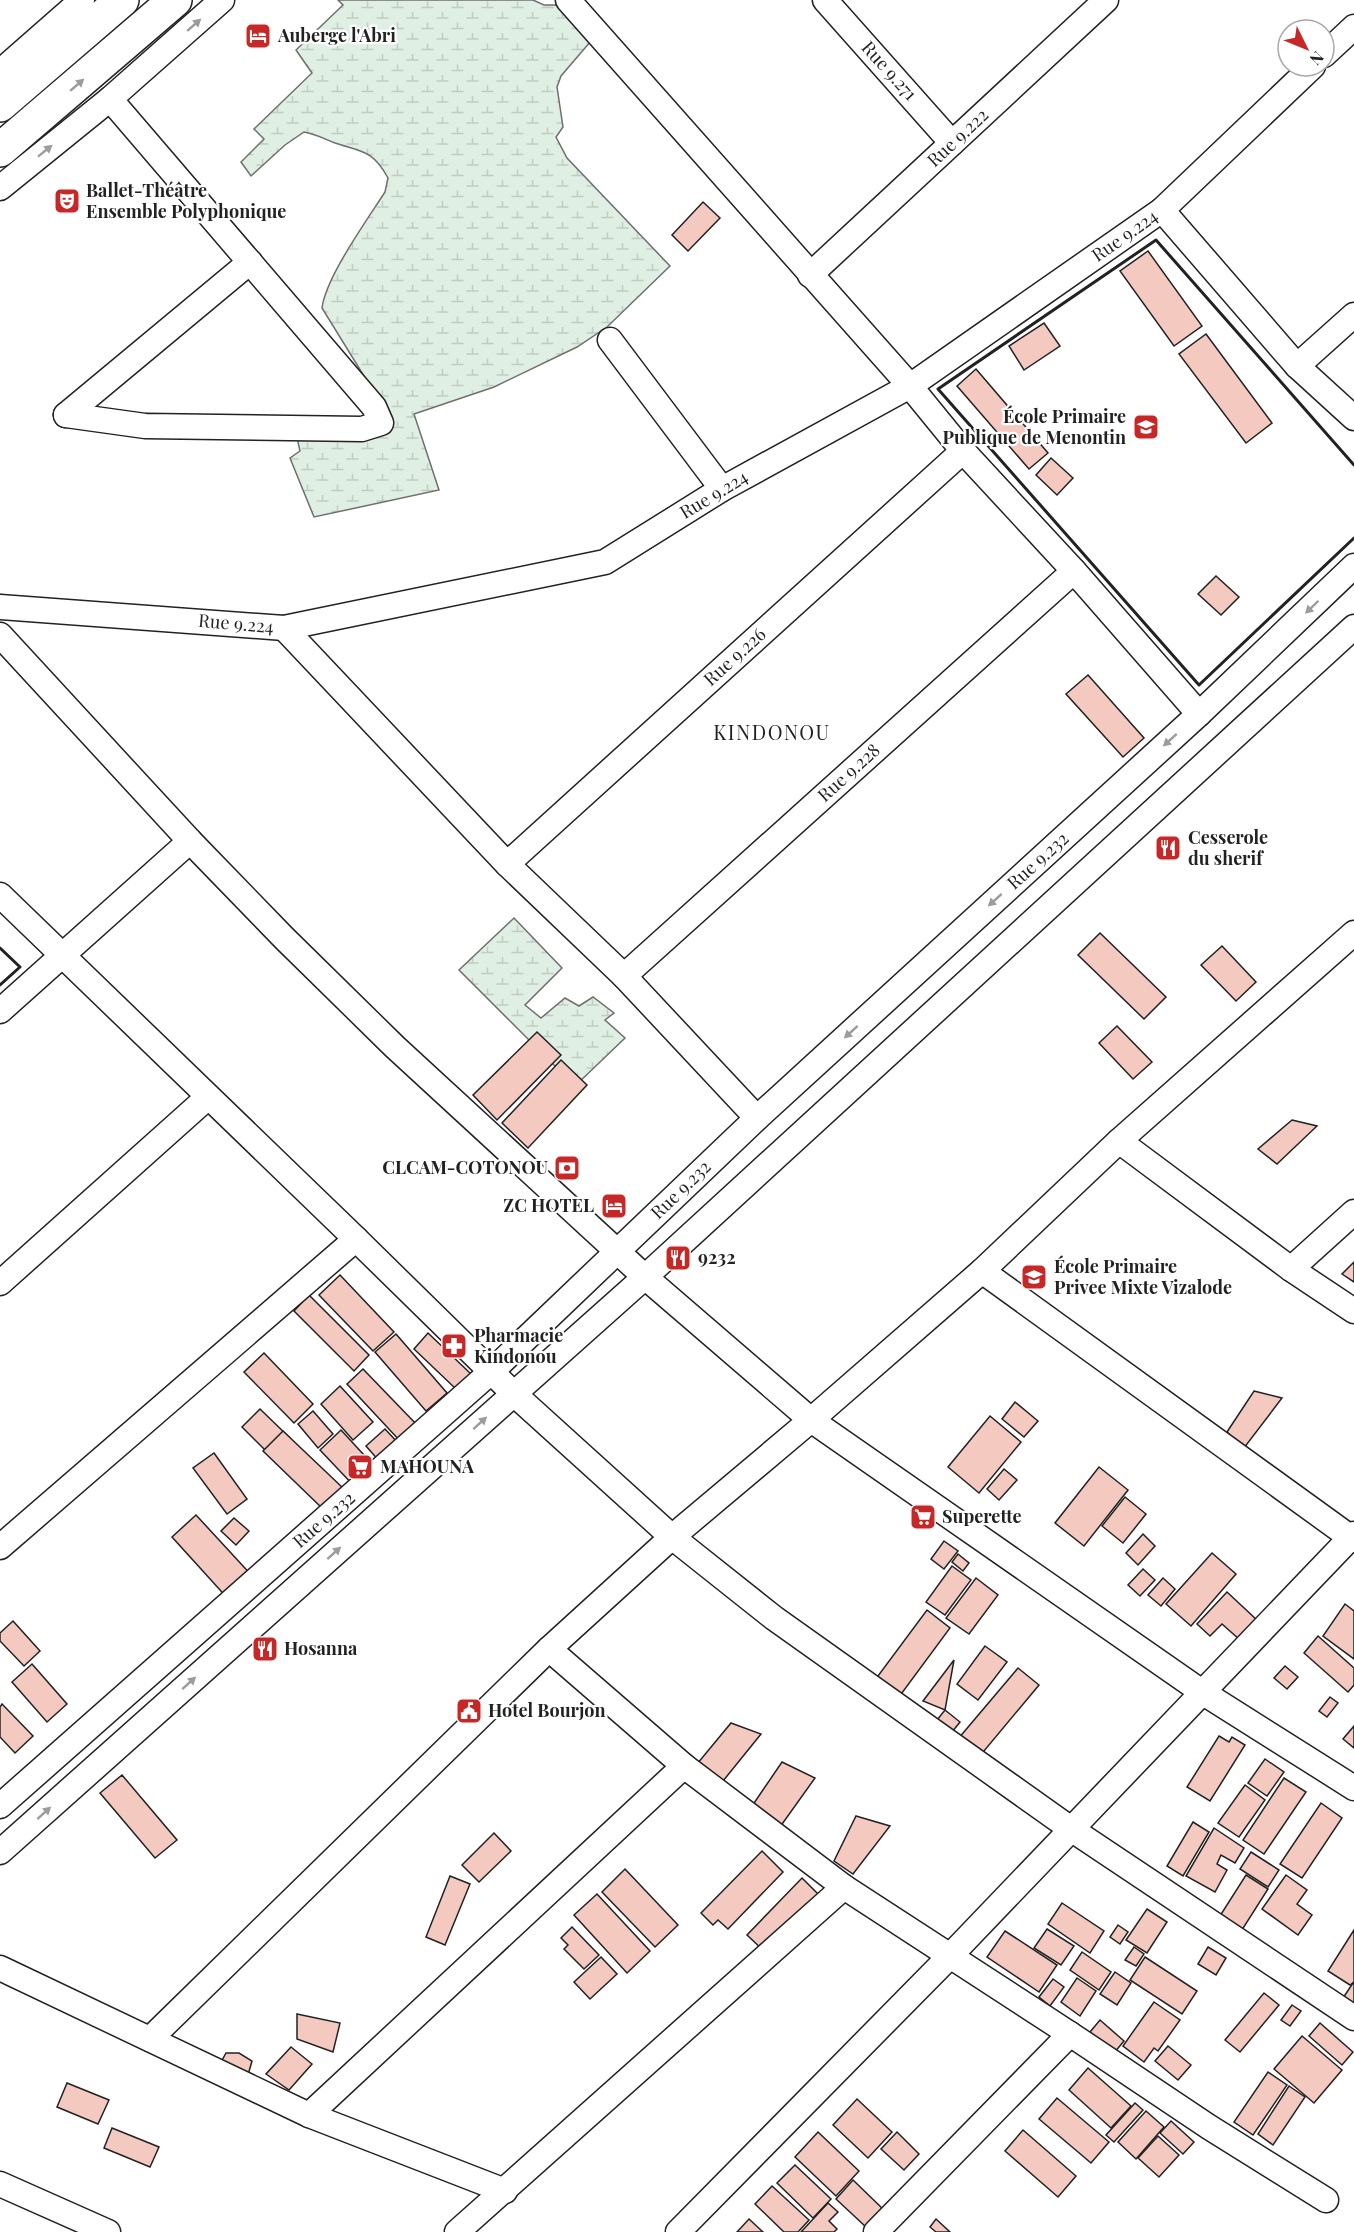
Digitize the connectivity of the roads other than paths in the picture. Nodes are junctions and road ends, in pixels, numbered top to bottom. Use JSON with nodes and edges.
{"nodes":[{"id":1,"x":82,"y":0,"type":"edge"},
{"id":2,"x":122,"y":0,"type":"edge"},
{"id":3,"x":175,"y":0,"type":"edge"},
{"id":4,"x":222,"y":0,"type":"edge"},
{"id":5,"x":568,"y":0,"type":"edge"},
{"id":6,"x":825,"y":0,"type":"edge"},
{"id":7,"x":1106,"y":0,"type":"edge"},
{"id":8,"x":1354,"y":27,"type":"edge"},
{"id":9,"x":1336,"y":44,"type":"edge"},
{"id":10,"x":0,"y":72,"type":"edge"},
{"id":11,"x":1300,"y":78,"type":"edge"},
{"id":12,"x":110,"y":99,"type":"junction"},
{"id":13,"x":0,"y":105,"type":"edge"},
{"id":14,"x":952,"y":143,"type":"junction"},
{"id":15,"x":0,"y":150,"type":"edge"},
{"id":16,"x":0,"y":188,"type":"edge"},
{"id":17,"x":1162,"y":210,"type":"junction"},
{"id":18,"x":250,"y":262,"type":"junction"},
{"id":19,"x":810,"y":275,"type":"junction"},
{"id":20,"x":1354,"y":315,"type":"edge"},
{"id":21,"x":610,"y":340,"type":"dead end"},
{"id":22,"x":1297,"y":366,"type":"junction"},
{"id":23,"x":910,"y":386,"type":"junction"},
{"id":24,"x":1354,"y":418,"type":"edge"},
{"id":25,"x":963,"y":451,"type":"junction"},
{"id":26,"x":722,"y":489,"type":"junction"},
{"id":27,"x":1354,"y":566,"type":"edge"},
{"id":28,"x":1074,"y":571,"type":"junction"},
{"id":29,"x":0,"y":607,"type":"edge"},
{"id":30,"x":1354,"y":627,"type":"edge"},
{"id":31,"x":284,"y":628,"type":"junction"},
{"id":32,"x":0,"y":635,"type":"edge"},
{"id":33,"x":1199,"y":714,"type":"junction"},
{"id":34,"x":190,"y":840,"type":"junction"},
{"id":35,"x":507,"y":864,"type":"junction"},
{"id":36,"x":0,"y":895,"type":"edge"},
{"id":37,"x":1354,"y":933,"type":"edge"},
{"id":38,"x":62,"y":956,"type":"junction"},
{"id":39,"x":624,"y":976,"type":"junction"},
{"id":40,"x":0,"y":1011,"type":"edge"},
{"id":41,"x":208,"y":1097,"type":"junction"},
{"id":42,"x":757,"y":1118,"type":"junction"},
{"id":43,"x":1119,"y":1141,"type":"junction"},
{"id":44,"x":1354,"y":1212,"type":"edge"},
{"id":45,"x":356,"y":1239,"type":"junction"},
{"id":46,"x":617,"y":1251,"type":"junction"},
{"id":47,"x":1291,"y":1269,"type":"junction"},
{"id":48,"x":982,"y":1271,"type":"junction"},
{"id":49,"x":645,"y":1277,"type":"junction"},
{"id":50,"x":0,"y":1283,"type":"edge"},
{"id":51,"x":1354,"y":1311,"type":"edge"},
{"id":52,"x":492,"y":1371,"type":"junction"},
{"id":53,"x":513,"y":1393,"type":"junction"},
{"id":54,"x":811,"y":1420,"type":"junction"},
{"id":55,"x":672,"y":1537,"type":"junction"},
{"id":56,"x":1353,"y":1537,"type":"edge"},
{"id":57,"x":0,"y":1547,"type":"edge"},
{"id":58,"x":549,"y":1649,"type":"junction"},
{"id":59,"x":1202,"y":1692,"type":"junction"},
{"id":60,"x":684,"y":1766,"type":"junction"},
{"id":61,"x":1354,"y":1788,"type":"edge"},
{"id":62,"x":0,"y":1806,"type":"edge"},
{"id":63,"x":1071,"y":1829,"type":"junction"},
{"id":64,"x":0,"y":1852,"type":"edge"},
{"id":65,"x":844,"y":1887,"type":"junction"},
{"id":66,"x":950,"y":1956,"type":"junction"},
{"id":67,"x":0,"y":1968,"type":"edge"},
{"id":68,"x":1354,"y":2018,"type":"edge"},
{"id":69,"x":1070,"y":2034,"type":"junction"},
{"id":70,"x":150,"y":2039,"type":"junction"},
{"id":71,"x":309,"y":2115,"type":"junction"},
{"id":72,"x":0,"y":2184,"type":"edge"},
{"id":73,"x":505,"y":2191,"type":"junction"},
{"id":74,"x":1326,"y":2200,"type":"dead end"},
{"id":75,"x":108,"y":2232,"type":"edge"},
{"id":76,"x":457,"y":2232,"type":"edge"},
{"id":77,"x":678,"y":2232,"type":"edge"},
{"id":78,"x":876,"y":2232,"type":"edge"}],
"edges":[{"from":1,"to":10,"type":"street"},
{"from":2,"to":13,"type":"highway"},
{"from":15,"to":3,"type":"highway","one_way":true},
{"from":12,"to":4,"type":"street","one_way":true},
{"from":5,"to":19,"type":"street"},
{"from":6,"to":14,"type":"street","name":"Rue 9.271"},
{"from":7,"to":14,"type":"street","name":"Rue 9.222"},
{"from":8,"to":9,"type":"street"},
{"from":11,"to":17,"type":"street","name":"Rue 9.224"},
{"from":16,"to":12,"type":"street","one_way":true},
{"from":12,"to":18,"type":"street"},
{"from":14,"to":19,"type":"street","name":"Rue 9.222"},
{"from":17,"to":22,"type":"street"},
{"from":17,"to":23,"type":"street","name":"Rue 9.224"},
{"from":18,"to":18,"type":"street"},
{"from":19,"to":23,"type":"street"},
{"from":20,"to":22,"type":"street"},
{"from":21,"to":26,"type":"street"},
{"from":22,"to":24,"type":"street"},
{"from":23,"to":25,"type":"street"},
{"from":23,"to":26,"type":"street","name":"Rue 9.224"},
{"from":25,"to":28,"type":"street"},
{"from":25,"to":35,"type":"street","name":"Rue 9.226"},
{"from":26,"to":31,"type":"street","name":"Rue 9.224"},
{"from":27,"to":33,"type":"street","name":"Rue 9.232","one_way":true},
{"from":28,"to":33,"type":"street"},
{"from":28,"to":39,"type":"street","name":"Rue 9.228"},
{"from":29,"to":31,"type":"street","name":"Rue 9.224"},
{"from":30,"to":49,"type":"street","name":"Rue 9.232"},
{"from":31,"to":35,"type":"street"},
{"from":32,"to":34,"type":"street"},
{"from":33,"to":42,"type":"street","name":"Rue 9.232","one_way":true},
{"from":34,"to":38,"type":"street"},
{"from":34,"to":46,"type":"street"},
{"from":35,"to":39,"type":"street"},
{"from":36,"to":38,"type":"street"},
{"from":37,"to":43,"type":"street"},
{"from":38,"to":40,"type":"street"},
{"from":38,"to":41,"type":"street"},
{"from":39,"to":42,"type":"street"},
{"from":41,"to":45,"type":"street"},
{"from":41,"to":50,"type":"street"},
{"from":42,"to":46,"type":"street","name":"Rue 9.232"},
{"from":43,"to":47,"type":"street"},
{"from":43,"to":48,"type":"street"},
{"from":44,"to":47,"type":"street"},
{"from":45,"to":52,"type":"street"},
{"from":45,"to":57,"type":"street"},
{"from":46,"to":49,"type":"street"},
{"from":46,"to":52,"type":"street","name":"Rue 9.232"},
{"from":47,"to":51,"type":"street"},
{"from":48,"to":54,"type":"street"},
{"from":48,"to":56,"type":"street"},
{"from":49,"to":53,"type":"street","name":"Rue 9.232"},
{"from":49,"to":54,"type":"street"},
{"from":52,"to":53,"type":"street"},
{"from":52,"to":62,"type":"street","name":"Rue 9.232"},
{"from":53,"to":55,"type":"street"},
{"from":64,"to":53,"type":"street","name":"Rue 9.232","one_way":true},
{"from":54,"to":55,"type":"street"},
{"from":54,"to":59,"type":"street"},
{"from":55,"to":58,"type":"street"},
{"from":55,"to":63,"type":"street"},
{"from":56,"to":59,"type":"street"},
{"from":58,"to":60,"type":"street"},
{"from":58,"to":70,"type":"street"},
{"from":59,"to":61,"type":"street"},
{"from":59,"to":63,"type":"street"},
{"from":60,"to":65,"type":"street"},
{"from":60,"to":71,"type":"street"},
{"from":63,"to":66,"type":"street"},
{"from":63,"to":68,"type":"street"},
{"from":65,"to":66,"type":"street"},
{"from":65,"to":73,"type":"street"},
{"from":66,"to":69,"type":"street"},
{"from":66,"to":77,"type":"street"},
{"from":67,"to":70,"type":"street"},
{"from":69,"to":74,"type":"street"},
{"from":69,"to":78,"type":"street"},
{"from":70,"to":71,"type":"street"},
{"from":71,"to":73,"type":"street"},
{"from":72,"to":75,"type":"street"},
{"from":73,"to":76,"type":"street"}]}
